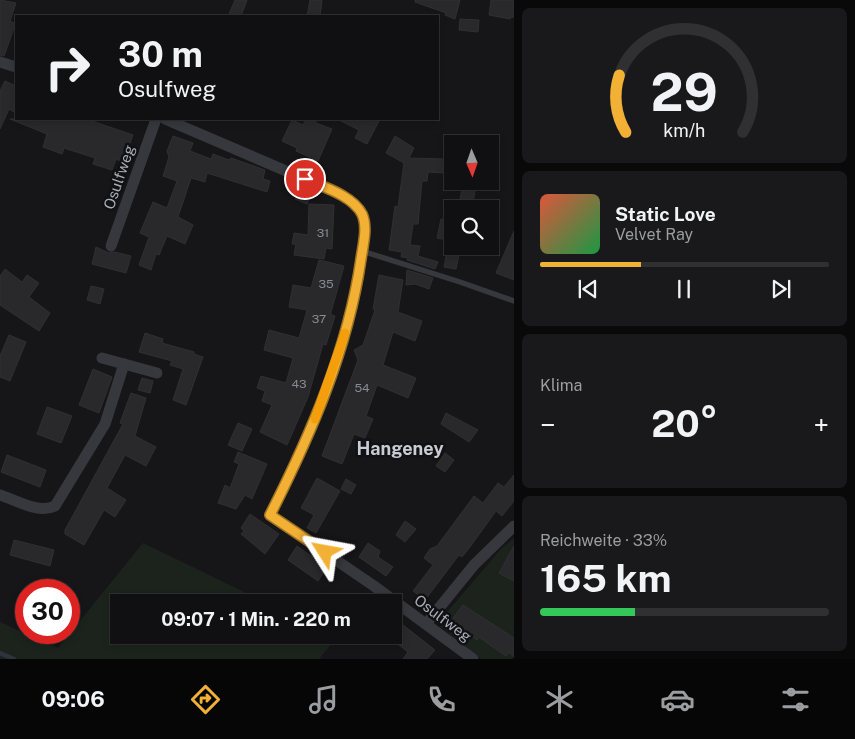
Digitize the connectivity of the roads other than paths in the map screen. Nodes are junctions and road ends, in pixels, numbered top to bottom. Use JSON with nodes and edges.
{"nodes":[{"id":1,"x":0,"y":62,"type":"edge"},
{"id":2,"x":15,"y":67,"type":"edge"},
{"id":3,"x":156,"y":120,"type":"edge"},
{"id":4,"x":167,"y":120,"type":"edge"},
{"id":5,"x":111,"y":246,"type":"dead end"},
{"id":6,"x":362,"y":252,"type":"junction"},
{"id":7,"x":514,"y":301,"type":"edge"},
{"id":8,"x":102,"y":358,"type":"dead end"},
{"id":9,"x":124,"y":364,"type":"junction"},
{"id":10,"x":157,"y":373,"type":"dead end"},
{"id":11,"x":0,"y":495,"type":"edge"},
{"id":12,"x":514,"y":526,"type":"edge"},
{"id":13,"x":426,"y":624,"type":"junction"},
{"id":14,"x":473,"y":659,"type":"edge"}],
"edges":[{"from":1,"to":2,"type":"street"},
{"from":3,"to":5,"type":"street","name":"Osulfweg"},
{"from":4,"to":6,"type":"street","name":"Osulfweg"},
{"from":6,"to":7,"type":"lane"},
{"from":6,"to":13,"type":"street","name":"Osulfweg"},
{"from":8,"to":9,"type":"street"},
{"from":9,"to":10,"type":"street"},
{"from":9,"to":11,"type":"street"},
{"from":12,"to":13,"type":"street"},
{"from":13,"to":14,"type":"street","name":"Osulfweg"}]}
